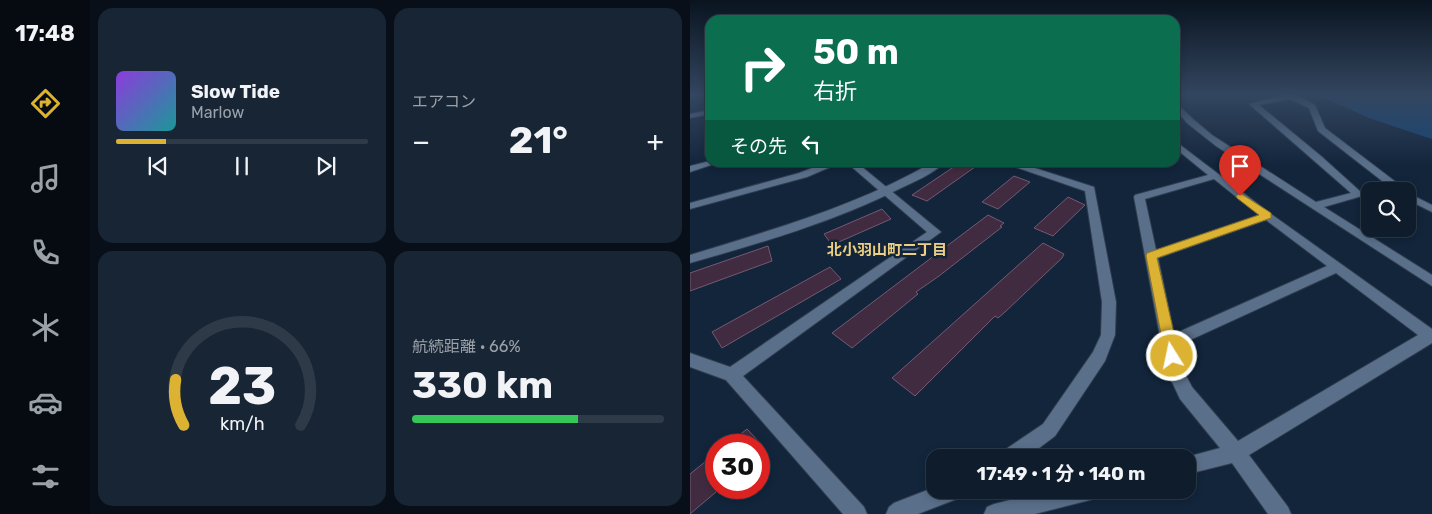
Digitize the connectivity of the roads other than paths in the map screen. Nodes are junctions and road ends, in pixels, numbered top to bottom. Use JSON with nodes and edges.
{"nodes":[{"id":1,"x":1188,"y":118,"type":"edge"},
{"id":2,"x":1270,"y":118,"type":"edge"},
{"id":3,"x":1317,"y":118,"type":"edge"},
{"id":4,"x":1180,"y":148,"type":"edge"},
{"id":5,"x":705,"y":165,"type":"edge"},
{"id":6,"x":825,"y":167,"type":"edge"},
{"id":7,"x":856,"y":167,"type":"edge"},
{"id":8,"x":932,"y":167,"type":"edge"},
{"id":9,"x":1021,"y":167,"type":"edge"},
{"id":10,"x":690,"y":169,"type":"edge"},
{"id":11,"x":1214,"y":176,"type":"junction"},
{"id":12,"x":1390,"y":182,"type":"edge"},
{"id":13,"x":884,"y":192,"type":"junction"},
{"id":14,"x":1416,"y":200,"type":"edge"},
{"id":15,"x":690,"y":206,"type":"edge"},
{"id":16,"x":1314,"y":206,"type":"junction"},
{"id":17,"x":1432,"y":209,"type":"edge"},
{"id":18,"x":1267,"y":216,"type":"junction"},
{"id":19,"x":1151,"y":256,"type":"junction"},
{"id":20,"x":690,"y":258,"type":"edge"},
{"id":21,"x":1337,"y":267,"type":"junction"},
{"id":22,"x":1432,"y":281,"type":"edge"},
{"id":23,"x":1431,"y":337,"type":"edge"},
{"id":24,"x":1170,"y":343,"type":"junction"},
{"id":25,"x":690,"y":360,"type":"edge"},
{"id":26,"x":732,"y":375,"type":"junction"},
{"id":27,"x":1023,"y":449,"type":"edge"},
{"id":28,"x":1236,"y":453,"type":"junction"},
{"id":29,"x":1196,"y":463,"type":"edge"},
{"id":30,"x":931,"y":499,"type":"edge"},
{"id":31,"x":1054,"y":499,"type":"edge"},
{"id":32,"x":857,"y":514,"type":"edge"},
{"id":33,"x":896,"y":514,"type":"edge"},
{"id":34,"x":994,"y":514,"type":"edge"},
{"id":35,"x":1281,"y":514,"type":"edge"}],
"edges":[{"from":1,"to":16,"type":"street"},
{"from":2,"to":16,"type":"street"},
{"from":3,"to":12,"type":"street"},
{"from":4,"to":11,"type":"street"},
{"from":5,"to":10,"type":"street"},
{"from":6,"to":15,"type":"street"},
{"from":7,"to":13,"type":"street"},
{"from":8,"to":13,"type":"street"},
{"from":9,"to":27,"type":"street"},
{"from":11,"to":18,"type":"street"},
{"from":11,"to":19,"type":"street"},
{"from":13,"to":20,"type":"street"},
{"from":13,"to":26,"type":"street"},
{"from":14,"to":17,"type":"street"},
{"from":16,"to":22,"type":"street"},
{"from":18,"to":19,"type":"street"},
{"from":18,"to":21,"type":"street"},
{"from":19,"to":24,"type":"street"},
{"from":21,"to":23,"type":"street"},
{"from":21,"to":24,"type":"street"},
{"from":23,"to":28,"type":"street"},
{"from":24,"to":28,"type":"street"},
{"from":25,"to":26,"type":"street"},
{"from":26,"to":32,"type":"street"},
{"from":28,"to":29,"type":"street"},
{"from":28,"to":35,"type":"street"},
{"from":30,"to":33,"type":"street"},
{"from":31,"to":34,"type":"street"}]}
